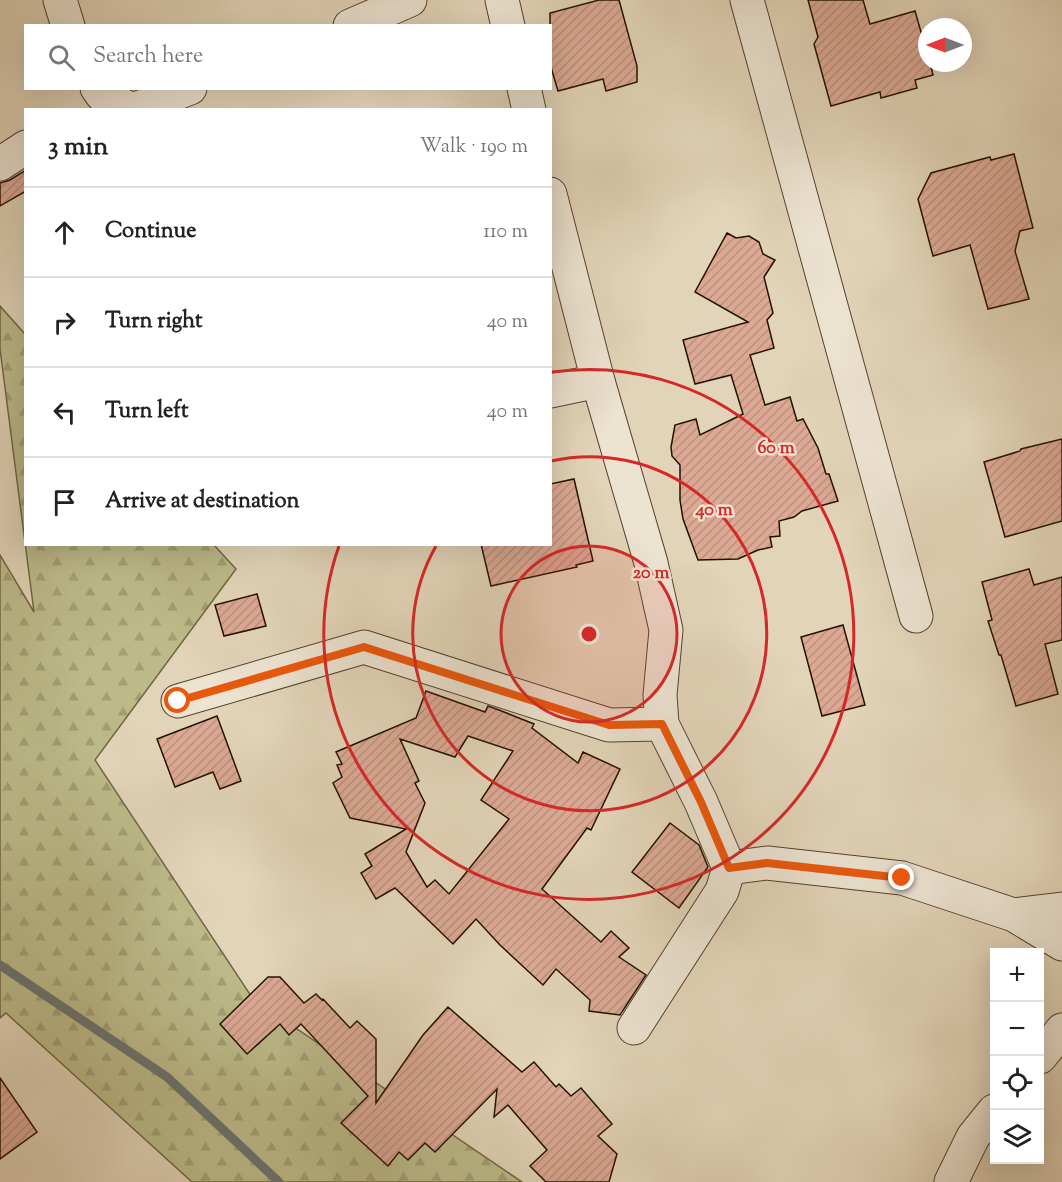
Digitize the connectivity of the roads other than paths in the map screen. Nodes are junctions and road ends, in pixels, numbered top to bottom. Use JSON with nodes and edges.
{"nodes":[{"id":1,"x":60,"y":0,"type":"edge"},
{"id":2,"x":410,"y":0,"type":"edge"},
{"id":3,"x":502,"y":0,"type":"edge"},
{"id":4,"x":747,"y":0,"type":"edge"},
{"id":5,"x":67,"y":24,"type":"edge"},
{"id":6,"x":355,"y":24,"type":"edge"},
{"id":7,"x":508,"y":24,"type":"edge"},
{"id":8,"x":185,"y":90,"type":"edge"},
{"id":9,"x":524,"y":90,"type":"edge"},
{"id":10,"x":93,"y":98,"type":"edge"},
{"id":11,"x":126,"y":108,"type":"edge"},
{"id":12,"x":138,"y":108,"type":"edge"},
{"id":13,"x":529,"y":108,"type":"edge"},
{"id":14,"x":24,"y":148,"type":"edge"},
{"id":15,"x":0,"y":164,"type":"edge"},
{"id":16,"x":552,"y":202,"type":"edge"},
{"id":17,"x":598,"y":381,"type":"junction"},
{"id":18,"x":552,"y":392,"type":"edge"},
{"id":19,"x":916,"y":616,"type":"dead end"},
{"id":20,"x":178,"y":701,"type":"dead end"},
{"id":21,"x":662,"y":724,"type":"junction"},
{"id":22,"x":729,"y":868,"type":"junction"},
{"id":23,"x":1062,"y":909,"type":"edge"},
{"id":24,"x":1014,"y":915,"type":"junction"},
{"id":25,"x":1062,"y":944,"type":"edge"},
{"id":26,"x":634,"y":1028,"type":"dead end"},
{"id":27,"x":1062,"y":1030,"type":"edge"},
{"id":28,"x":1041,"y":1056,"type":"edge"},
{"id":29,"x":990,"y":1116,"type":"edge"},
{"id":30,"x":951,"y":1182,"type":"edge"}],
"edges":[{"from":1,"to":5,"type":"street"},
{"from":2,"to":6,"type":"street"},
{"from":3,"to":7,"type":"street"},
{"from":4,"to":19,"type":"street"},
{"from":8,"to":12,"type":"street"},
{"from":9,"to":13,"type":"street"},
{"from":10,"to":11,"type":"street"},
{"from":14,"to":15,"type":"street"},
{"from":16,"to":17,"type":"street"},
{"from":17,"to":18,"type":"street"},
{"from":17,"to":21,"type":"street"},
{"from":20,"to":21,"type":"street"},
{"from":21,"to":22,"type":"street"},
{"from":22,"to":24,"type":"street"},
{"from":22,"to":26,"type":"street"},
{"from":23,"to":24,"type":"street"},
{"from":24,"to":25,"type":"street"},
{"from":27,"to":28,"type":"street"},
{"from":29,"to":30,"type":"street"}]}
